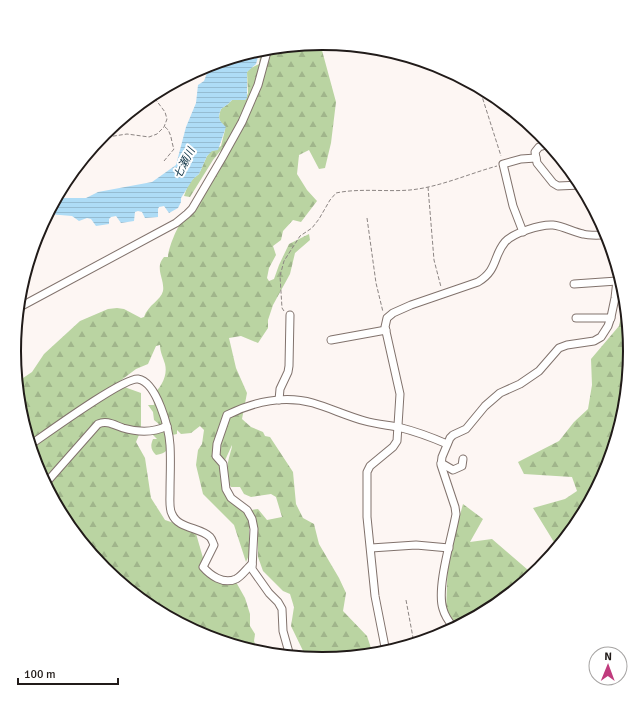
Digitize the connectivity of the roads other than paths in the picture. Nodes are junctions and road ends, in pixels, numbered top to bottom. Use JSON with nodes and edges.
{"nodes":[{"id":1,"x":266,"y":56,"type":"edge"},
{"id":2,"x":542,"y":146,"type":"edge"},
{"id":3,"x":536,"y":158,"type":"junction"},
{"id":4,"x":573,"y":185,"type":"edge"},
{"id":5,"x":523,"y":232,"type":"junction"},
{"id":6,"x":600,"y":235,"type":"edge"},
{"id":7,"x":615,"y":281,"type":"edge"},
{"id":8,"x":574,"y":284,"type":"dead end"},
{"id":9,"x":616,"y":288,"type":"edge"},
{"id":10,"x":25,"y":304,"type":"edge"},
{"id":11,"x":290,"y":315,"type":"road end"},
{"id":12,"x":576,"y":318,"type":"dead end"},
{"id":13,"x":611,"y":318,"type":"junction"},
{"id":14,"x":386,"y":330,"type":"junction"},
{"id":15,"x":331,"y":340,"type":"dead end"},
{"id":16,"x":279,"y":400,"type":"junction"},
{"id":17,"x":167,"y":426,"type":"junction"},
{"id":18,"x":398,"y":427,"type":"junction"},
{"id":19,"x":35,"y":442,"type":"edge"},
{"id":20,"x":447,"y":444,"type":"junction"},
{"id":21,"x":463,"y":459,"type":"dead end"},
{"id":22,"x":441,"y":463,"type":"junction"},
{"id":23,"x":50,"y":479,"type":"edge"},
{"id":24,"x":371,"y":548,"type":"junction"},
{"id":25,"x":449,"y":548,"type":"junction"},
{"id":26,"x":252,"y":564,"type":"junction"},
{"id":27,"x":450,"y":623,"type":"edge"},
{"id":28,"x":385,"y":645,"type":"edge"},
{"id":29,"x":288,"y":650,"type":"edge"}],
"edges":[{"from":1,"to":10,"type":"street"},
{"from":2,"to":3,"type":"street"},
{"from":3,"to":4,"type":"street"},
{"from":3,"to":5,"type":"street"},
{"from":5,"to":6,"type":"street"},
{"from":5,"to":14,"type":"street"},
{"from":7,"to":8,"type":"street"},
{"from":9,"to":13,"type":"street"},
{"from":11,"to":16,"type":"street"},
{"from":12,"to":13,"type":"street"},
{"from":13,"to":20,"type":"street"},
{"from":14,"to":15,"type":"street"},
{"from":14,"to":18,"type":"street"},
{"from":16,"to":18,"type":"street"},
{"from":16,"to":26,"type":"street"},
{"from":17,"to":19,"type":"street"},
{"from":17,"to":23,"type":"street"},
{"from":17,"to":26,"type":"street"},
{"from":18,"to":20,"type":"street"},
{"from":18,"to":24,"type":"street"},
{"from":20,"to":22,"type":"street"},
{"from":21,"to":22,"type":"street"},
{"from":22,"to":25,"type":"street"},
{"from":24,"to":25,"type":"street"},
{"from":24,"to":28,"type":"street"},
{"from":25,"to":27,"type":"street"},
{"from":26,"to":29,"type":"street"}]}
